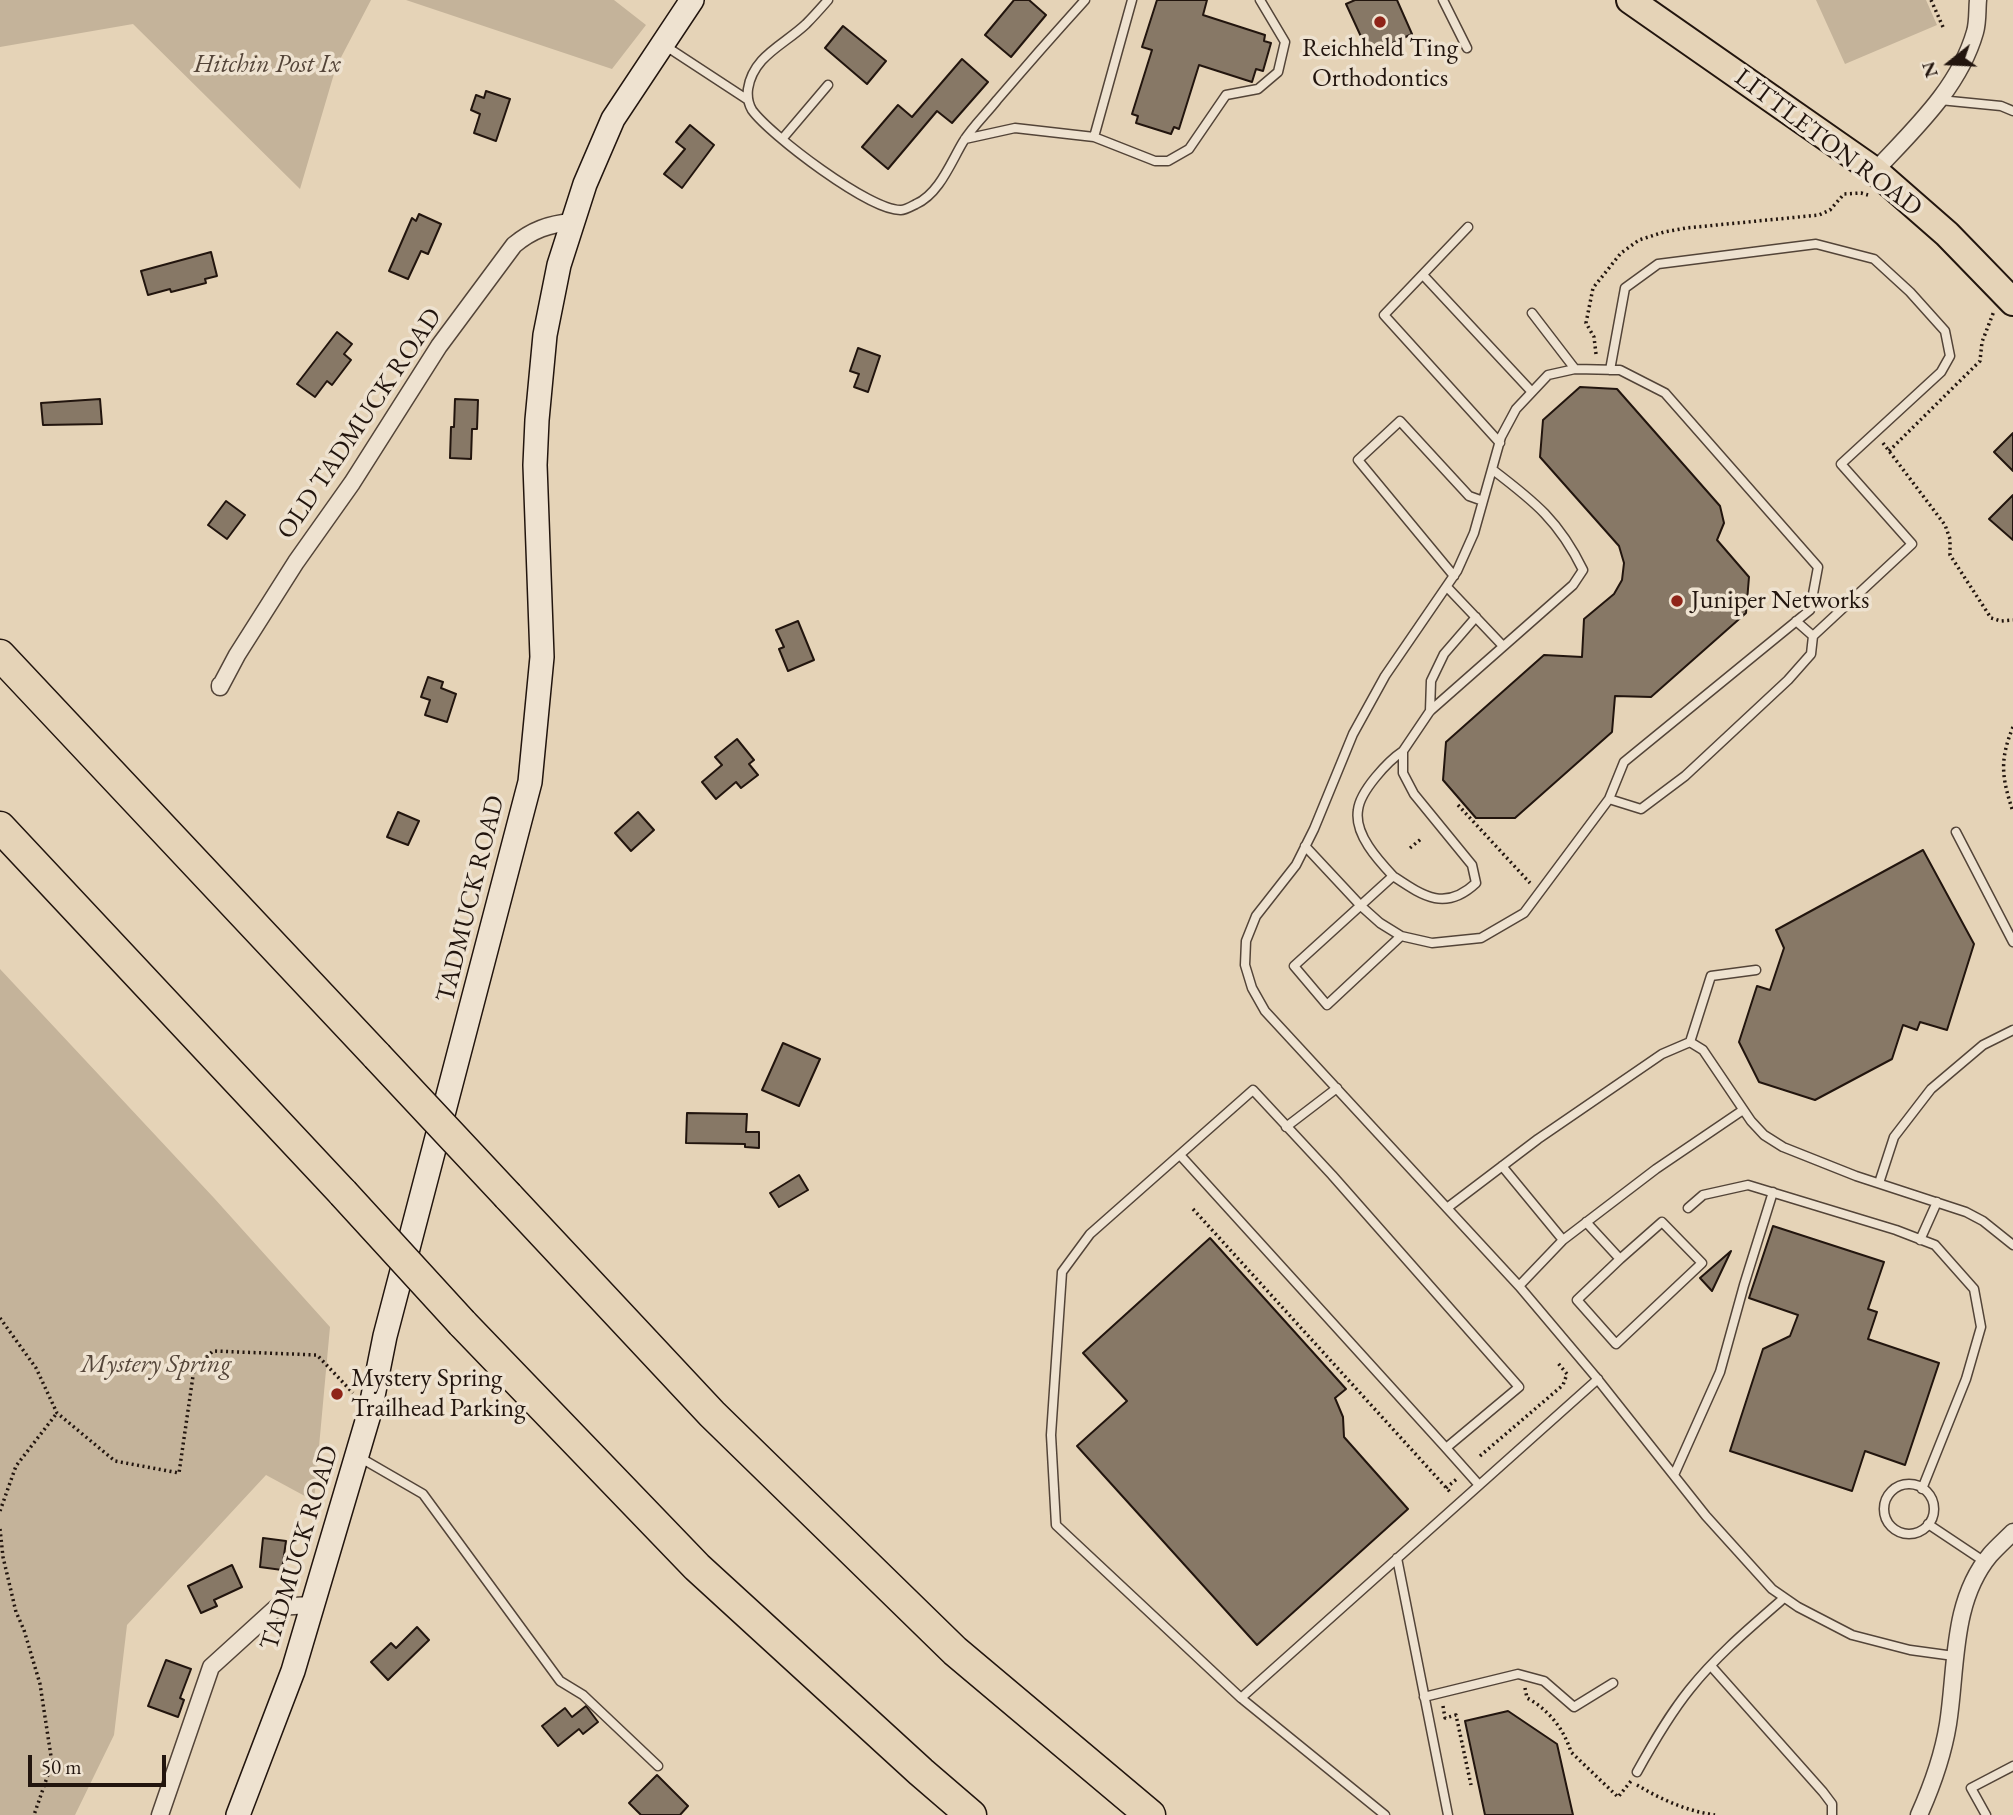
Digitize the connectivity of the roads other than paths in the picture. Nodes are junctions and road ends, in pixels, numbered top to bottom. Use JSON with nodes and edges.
{"nodes":[{"id":1,"x":692,"y":0,"type":"edge"},
{"id":2,"x":828,"y":0,"type":"edge"},
{"id":3,"x":1085,"y":0,"type":"edge"},
{"id":4,"x":1132,"y":0,"type":"edge"},
{"id":5,"x":1260,"y":0,"type":"edge"},
{"id":6,"x":1443,"y":0,"type":"edge"},
{"id":7,"x":1630,"y":0,"type":"edge"},
{"id":8,"x":1978,"y":0,"type":"edge"},
{"id":9,"x":662,"y":44,"type":"junction"},
{"id":10,"x":1467,"y":48,"type":"dead end"},
{"id":11,"x":828,"y":85,"type":"dead end"},
{"id":12,"x":748,"y":100,"type":"junction"},
{"id":13,"x":1940,"y":100,"type":"junction"},
{"id":14,"x":2013,"y":111,"type":"edge"},
{"id":15,"x":1094,"y":137,"type":"junction"},
{"id":16,"x":783,"y":138,"type":"junction"},
{"id":17,"x":965,"y":139,"type":"junction"},
{"id":18,"x":1875,"y":171,"type":"junction"},
{"id":19,"x":572,"y":222,"type":"junction"},
{"id":20,"x":1468,"y":227,"type":"dead end"},
{"id":21,"x":1423,"y":275,"type":"junction"},
{"id":22,"x":2005,"y":302,"type":"edge"},
{"id":23,"x":1532,"y":313,"type":"dead end"},
{"id":24,"x":1575,"y":369,"type":"junction"},
{"id":25,"x":1610,"y":370,"type":"junction"},
{"id":26,"x":1532,"y":392,"type":"junction"},
{"id":27,"x":1500,"y":443,"type":"junction"},
{"id":28,"x":1493,"y":470,"type":"junction"},
{"id":29,"x":1483,"y":501,"type":"junction"},
{"id":30,"x":1454,"y":576,"type":"junction"},
{"id":31,"x":1447,"y":587,"type":"junction"},
{"id":32,"x":1476,"y":617,"type":"junction"},
{"id":33,"x":1796,"y":621,"type":"junction"},
{"id":34,"x":1813,"y":636,"type":"junction"},
{"id":35,"x":1503,"y":646,"type":"junction"},
{"id":36,"x":0,"y":655,"type":"edge"},
{"id":37,"x":220,"y":685,"type":"dead end"},
{"id":38,"x":1430,"y":711,"type":"junction"},
{"id":39,"x":1403,"y":751,"type":"junction"},
{"id":40,"x":1609,"y":799,"type":"junction"},
{"id":41,"x":0,"y":827,"type":"edge"},
{"id":42,"x":1956,"y":832,"type":"dead end"},
{"id":43,"x":1305,"y":846,"type":"junction"},
{"id":44,"x":1393,"y":876,"type":"junction"},
{"id":45,"x":1361,"y":906,"type":"junction"},
{"id":46,"x":1401,"y":936,"type":"junction"},
{"id":47,"x":2013,"y":942,"type":"edge"},
{"id":48,"x":1756,"y":970,"type":"dead end"},
{"id":49,"x":2013,"y":1031,"type":"edge"},
{"id":50,"x":1690,"y":1042,"type":"junction"},
{"id":51,"x":1337,"y":1088,"type":"junction"},
{"id":52,"x":1743,"y":1110,"type":"junction"},
{"id":53,"x":1286,"y":1127,"type":"junction"},
{"id":54,"x":1180,"y":1155,"type":"junction"},
{"id":55,"x":1502,"y":1166,"type":"junction"},
{"id":56,"x":1879,"y":1183,"type":"junction"},
{"id":57,"x":1773,"y":1192,"type":"junction"},
{"id":58,"x":1937,"y":1202,"type":"junction"},
{"id":59,"x":1447,"y":1208,"type":"junction"},
{"id":60,"x":1688,"y":1208,"type":"dead end"},
{"id":61,"x":1586,"y":1222,"type":"junction"},
{"id":62,"x":1563,"y":1240,"type":"junction"},
{"id":63,"x":1920,"y":1240,"type":"junction"},
{"id":64,"x":2013,"y":1245,"type":"edge"},
{"id":65,"x":1620,"y":1259,"type":"junction"},
{"id":66,"x":1519,"y":1286,"type":"junction"},
{"id":67,"x":1598,"y":1379,"type":"junction"},
{"id":68,"x":1446,"y":1448,"type":"junction"},
{"id":69,"x":356,"y":1455,"type":"junction"},
{"id":70,"x":1674,"y":1475,"type":"junction"},
{"id":71,"x":1479,"y":1485,"type":"junction"},
{"id":72,"x":1922,"y":1489,"type":"junction"},
{"id":73,"x":1928,"y":1524,"type":"junction"},
{"id":74,"x":2013,"y":1532,"type":"edge"},
{"id":75,"x":1397,"y":1558,"type":"junction"},
{"id":76,"x":1985,"y":1562,"type":"junction"},
{"id":77,"x":1784,"y":1598,"type":"junction"},
{"id":78,"x":311,"y":1605,"type":"junction"},
{"id":79,"x":1954,"y":1656,"type":"junction"},
{"id":80,"x":1711,"y":1666,"type":"junction"},
{"id":81,"x":1613,"y":1683,"type":"dead end"},
{"id":82,"x":1424,"y":1697,"type":"junction"},
{"id":83,"x":1241,"y":1698,"type":"junction"},
{"id":84,"x":658,"y":1766,"type":"dead end"},
{"id":85,"x":2013,"y":1766,"type":"edge"},
{"id":86,"x":1636,"y":1772,"type":"dead end"},
{"id":87,"x":160,"y":1815,"type":"edge"},
{"id":88,"x":238,"y":1815,"type":"edge"},
{"id":89,"x":971,"y":1815,"type":"edge"},
{"id":90,"x":1150,"y":1815,"type":"edge"},
{"id":91,"x":1385,"y":1815,"type":"edge"},
{"id":92,"x":1448,"y":1815,"type":"edge"},
{"id":93,"x":1832,"y":1815,"type":"edge"},
{"id":94,"x":1919,"y":1815,"type":"edge"},
{"id":95,"x":1986,"y":1815,"type":"edge"}],
"edges":[{"from":1,"to":9,"type":"street","name":"TADMUCK ROAD"},
{"from":2,"to":12,"type":"lane"},
{"from":3,"to":17,"type":"lane"},
{"from":4,"to":15,"type":"lane"},
{"from":5,"to":15,"type":"lane"},
{"from":6,"to":10,"type":"lane"},
{"from":7,"to":18,"type":"main road","name":"LITTLETON ROAD"},
{"from":8,"to":13,"type":"street"},
{"from":9,"to":12,"type":"lane"},
{"from":9,"to":19,"type":"street","name":"TADMUCK ROAD"},
{"from":11,"to":16,"type":"lane"},
{"from":12,"to":16,"type":"lane"},
{"from":13,"to":14,"type":"lane"},
{"from":13,"to":18,"type":"street"},
{"from":15,"to":17,"type":"lane"},
{"from":16,"to":17,"type":"lane"},
{"from":18,"to":22,"type":"main road","name":"LITTLETON ROAD"},
{"from":19,"to":37,"type":"street","name":"OLD TADMUCK ROAD"},
{"from":19,"to":69,"type":"street","name":"TADMUCK ROAD"},
{"from":20,"to":21,"type":"lane"},
{"from":21,"to":26,"type":"lane"},
{"from":21,"to":27,"type":"lane"},
{"from":23,"to":24,"type":"lane"},
{"from":24,"to":25,"type":"lane"},
{"from":24,"to":26,"type":"lane"},
{"from":25,"to":33,"type":"lane"},
{"from":25,"to":34,"type":"lane"},
{"from":26,"to":27,"type":"lane"},
{"from":27,"to":28,"type":"lane"},
{"from":28,"to":29,"type":"lane"},
{"from":28,"to":35,"type":"lane"},
{"from":29,"to":30,"type":"lane"},
{"from":29,"to":30,"type":"lane"},
{"from":30,"to":31,"type":"lane"},
{"from":31,"to":32,"type":"lane"},
{"from":31,"to":43,"type":"lane"},
{"from":32,"to":35,"type":"lane"},
{"from":32,"to":38,"type":"lane"},
{"from":33,"to":34,"type":"lane"},
{"from":33,"to":40,"type":"lane"},
{"from":34,"to":40,"type":"lane"},
{"from":35,"to":38,"type":"lane"},
{"from":36,"to":90,"type":"highway","bridge":true},
{"from":38,"to":39,"type":"lane"},
{"from":39,"to":44,"type":"lane"},
{"from":39,"to":44,"type":"lane"},
{"from":40,"to":46,"type":"lane"},
{"from":41,"to":89,"type":"highway","bridge":true},
{"from":42,"to":47,"type":"lane"},
{"from":43,"to":45,"type":"lane"},
{"from":43,"to":51,"type":"lane"},
{"from":44,"to":45,"type":"lane"},
{"from":45,"to":46,"type":"lane"},
{"from":45,"to":46,"type":"lane"},
{"from":48,"to":50,"type":"lane"},
{"from":49,"to":56,"type":"lane"},
{"from":50,"to":52,"type":"lane"},
{"from":50,"to":55,"type":"lane"},
{"from":51,"to":53,"type":"lane"},
{"from":51,"to":59,"type":"lane"},
{"from":52,"to":56,"type":"lane"},
{"from":52,"to":61,"type":"lane"},
{"from":53,"to":54,"type":"lane"},
{"from":53,"to":68,"type":"lane"},
{"from":54,"to":68,"type":"lane"},
{"from":54,"to":83,"type":"lane"},
{"from":55,"to":59,"type":"lane"},
{"from":55,"to":62,"type":"lane"},
{"from":56,"to":58,"type":"lane"},
{"from":57,"to":60,"type":"lane"},
{"from":57,"to":63,"type":"lane"},
{"from":57,"to":70,"type":"lane"},
{"from":58,"to":63,"type":"lane"},
{"from":58,"to":64,"type":"lane"},
{"from":59,"to":66,"type":"lane"},
{"from":61,"to":62,"type":"lane"},
{"from":61,"to":65,"type":"lane"},
{"from":62,"to":66,"type":"lane"},
{"from":63,"to":72,"type":"lane"},
{"from":65,"to":65,"type":"lane"},
{"from":66,"to":67,"type":"lane"},
{"from":67,"to":70,"type":"lane"},
{"from":67,"to":71,"type":"lane"},
{"from":68,"to":71,"type":"lane"},
{"from":69,"to":78,"type":"street","name":"TADMUCK ROAD"},
{"from":69,"to":84,"type":"lane"},
{"from":70,"to":77,"type":"lane"},
{"from":71,"to":75,"type":"lane"},
{"from":72,"to":73,"type":"lane"},
{"from":72,"to":73,"type":"lane"},
{"from":73,"to":76,"type":"lane"},
{"from":74,"to":76,"type":"street"},
{"from":75,"to":82,"type":"lane"},
{"from":75,"to":83,"type":"lane"},
{"from":76,"to":79,"type":"street"},
{"from":77,"to":79,"type":"lane"},
{"from":77,"to":80,"type":"lane"},
{"from":78,"to":87,"type":"street"},
{"from":78,"to":88,"type":"street","name":"TADMUCK ROAD"},
{"from":79,"to":94,"type":"street"},
{"from":80,"to":86,"type":"lane"},
{"from":80,"to":93,"type":"lane"},
{"from":81,"to":82,"type":"lane"},
{"from":82,"to":92,"type":"lane"},
{"from":83,"to":91,"type":"lane"},
{"from":85,"to":95,"type":"lane"}]}
